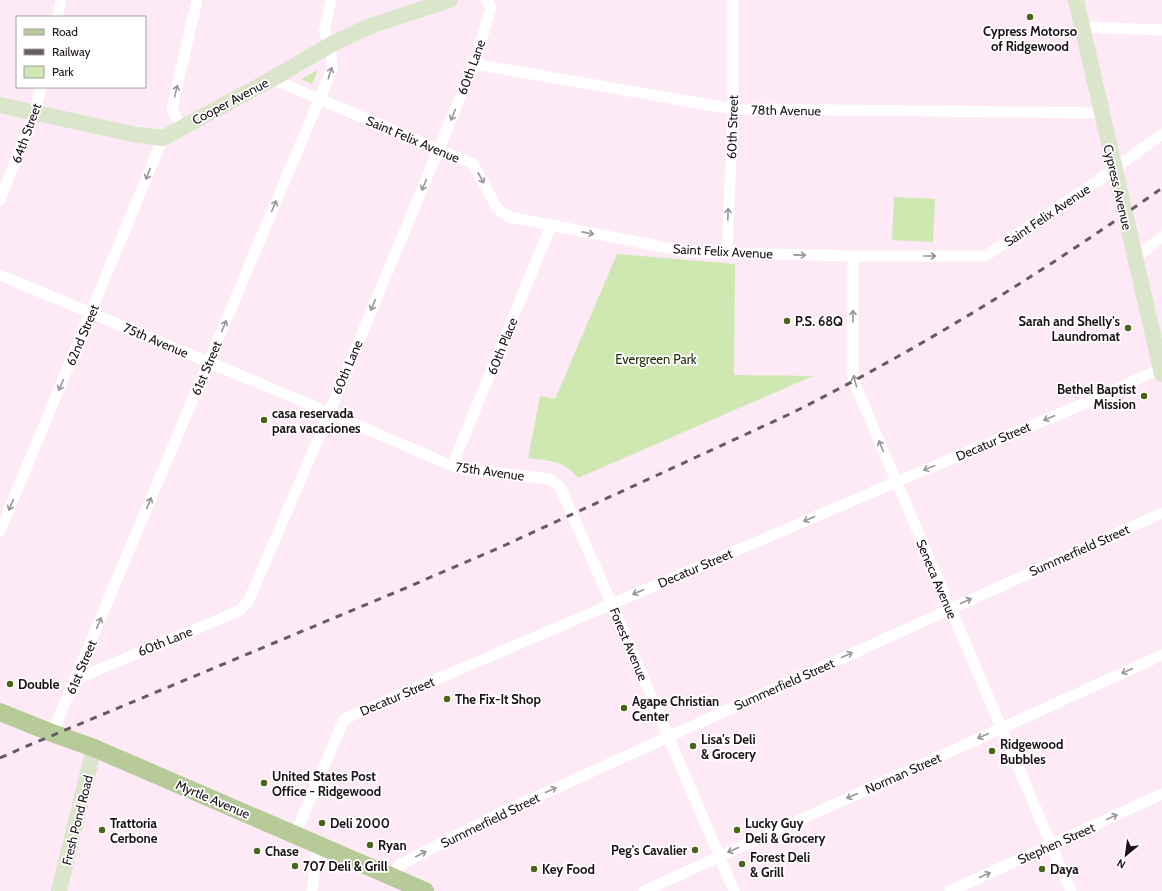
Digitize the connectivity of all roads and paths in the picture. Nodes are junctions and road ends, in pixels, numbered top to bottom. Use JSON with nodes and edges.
{"nodes":[{"id":1,"x":61,"y":0,"type":"edge"},
{"id":2,"x":197,"y":0,"type":"edge"},
{"id":3,"x":331,"y":0,"type":"edge"},
{"id":4,"x":450,"y":0,"type":"edge"},
{"id":5,"x":486,"y":0,"type":"edge"},
{"id":6,"x":733,"y":0,"type":"edge"},
{"id":7,"x":1076,"y":0,"type":"edge"},
{"id":8,"x":57,"y":16,"type":"edge"},
{"id":9,"x":1082,"y":27,"type":"junction"},
{"id":10,"x":1162,"y":30,"type":"edge"},
{"id":11,"x":330,"y":45,"type":"junction"},
{"id":12,"x":474,"y":64,"type":"junction"},
{"id":13,"x":272,"y":79,"type":"junction"},
{"id":14,"x":41,"y":88,"type":"edge"},
{"id":15,"x":319,"y":99,"type":"junction"},
{"id":16,"x":0,"y":105,"type":"edge"},
{"id":17,"x":733,"y":110,"type":"junction"},
{"id":18,"x":35,"y":112,"type":"junction"},
{"id":19,"x":1102,"y":113,"type":"junction"},
{"id":20,"x":181,"y":128,"type":"junction"},
{"id":21,"x":1162,"y":134,"type":"edge"},
{"id":22,"x":163,"y":138,"type":"junction"},
{"id":23,"x":439,"y":149,"type":"junction"},
{"id":24,"x":1114,"y":169,"type":"junction"},
{"id":25,"x":0,"y":200,"type":"edge"},
{"id":26,"x":551,"y":225,"type":"junction"},
{"id":27,"x":1162,"y":237,"type":"edge"},
{"id":28,"x":727,"y":253,"type":"junction"},
{"id":29,"x":853,"y":256,"type":"junction"},
{"id":30,"x":1135,"y":258,"type":"junction"},
{"id":31,"x":0,"y":275,"type":"edge"},
{"id":32,"x":92,"y":313,"type":"junction"},
{"id":33,"x":209,"y":362,"type":"junction"},
{"id":34,"x":1162,"y":372,"type":"edge"},
{"id":35,"x":328,"y":412,"type":"junction"},
{"id":36,"x":452,"y":466,"type":"junction"},
{"id":37,"x":896,"y":482,"type":"junction"},
{"id":38,"x":560,"y":487,"type":"joint"},
{"id":39,"x":1162,"y":513,"type":"edge"},
{"id":40,"x":0,"y":531,"type":"edge"},
{"id":41,"x":611,"y":604,"type":"junction"},
{"id":42,"x":950,"y":608,"type":"junction"},
{"id":43,"x":1162,"y":654,"type":"edge"},
{"id":44,"x":76,"y":679,"type":"junction"},
{"id":45,"x":0,"y":712,"type":"edge"},
{"id":46,"x":1001,"y":728,"type":"junction"},
{"id":47,"x":52,"y":733,"type":"junction"},
{"id":48,"x":668,"y":736,"type":"junction"},
{"id":49,"x":94,"y":748,"type":"junction"},
{"id":50,"x":1162,"y":794,"type":"edge"},
{"id":51,"x":295,"y":835,"type":"junction"},
{"id":52,"x":318,"y":844,"type":"junction"},
{"id":53,"x":1051,"y":845,"type":"junction"},
{"id":54,"x":719,"y":856,"type":"junction"},
{"id":55,"x":393,"y":878,"type":"junction"},
{"id":56,"x":59,"y":891,"type":"edge"},
{"id":57,"x":312,"y":891,"type":"edge"},
{"id":58,"x":425,"y":891,"type":"edge"},
{"id":59,"x":644,"y":891,"type":"edge"},
{"id":60,"x":734,"y":891,"type":"edge"},
{"id":61,"x":950,"y":891,"type":"edge"},
{"id":62,"x":1071,"y":891,"type":"edge"}],
"edges":[{"from":1,"to":8,"type":"street"},
{"from":20,"to":2,"type":"street","one_way":true},
{"from":3,"to":11,"type":"street","name":"61st Street"},
{"from":4,"to":11,"type":"main road","name":"Cooper Avenue"},
{"from":5,"to":12,"type":"street","name":"60th Lane"},
{"from":6,"to":17,"type":"street","name":"60th Street"},
{"from":7,"to":9,"type":"main road","name":"Cypress Avenue"},
{"from":9,"to":10,"type":"street"},
{"from":9,"to":19,"type":"main road","name":"Cypress Avenue"},
{"from":11,"to":13,"type":"main road","name":"Cooper Avenue"},
{"from":15,"to":11,"type":"street","name":"61st Street","one_way":true},
{"from":12,"to":17,"type":"street","name":"78th Avenue"},
{"from":12,"to":23,"type":"street","name":"60th Lane","one_way":true},
{"from":13,"to":15,"type":"street","name":"Saint Felix Avenue"},
{"from":13,"to":20,"type":"main road","name":"Cooper Avenue"},
{"from":14,"to":18,"type":"street","name":"64th Street"},
{"from":15,"to":23,"type":"street","name":"Saint Felix Avenue"},
{"from":33,"to":15,"type":"street","name":"61st Street","one_way":true},
{"from":16,"to":18,"type":"main road"},
{"from":17,"to":19,"type":"street","name":"78th Avenue"},
{"from":28,"to":17,"type":"street","name":"60th Street","one_way":true},
{"from":18,"to":22,"type":"main road"},
{"from":18,"to":25,"type":"street","name":"64th Street"},
{"from":19,"to":24,"type":"main road","name":"Cypress Avenue"},
{"from":20,"to":22,"type":"main road","name":"Cooper Avenue"},
{"from":21,"to":24,"type":"street","name":"Saint Felix Avenue"},
{"from":22,"to":32,"type":"street","name":"62nd Street","one_way":true},
{"from":23,"to":26,"type":"street","name":"Saint Felix Avenue","one_way":true},
{"from":23,"to":35,"type":"street","name":"60th Lane","one_way":true},
{"from":29,"to":24,"type":"street","name":"Saint Felix Avenue","one_way":true},
{"from":24,"to":30,"type":"main road","name":"Cypress Avenue"},
{"from":26,"to":28,"type":"street","name":"Saint Felix Avenue","one_way":true},
{"from":26,"to":36,"type":"street","name":"60th Place"},
{"from":27,"to":30,"type":"street"},
{"from":28,"to":29,"type":"street","name":"Saint Felix Avenue","one_way":true},
{"from":37,"to":29,"type":"street","name":"Seneca Avenue","one_way":true},
{"from":30,"to":34,"type":"main road","name":"Cypress Avenue"},
{"from":31,"to":32,"type":"street","name":"75th Avenue"},
{"from":32,"to":33,"type":"street","name":"75th Avenue"},
{"from":32,"to":40,"type":"street","name":"62nd Street","one_way":true},
{"from":33,"to":35,"type":"street","name":"75th Avenue"},
{"from":44,"to":33,"type":"street","name":"61st Street","one_way":true},
{"from":34,"to":37,"type":"street","name":"Decatur Street","one_way":true},
{"from":35,"to":36,"type":"street","name":"75th Avenue"},
{"from":35,"to":44,"type":"street","name":"60th Lane"},
{"from":36,"to":38,"type":"street","name":"75th Avenue"},
{"from":37,"to":41,"type":"street","name":"Decatur Street","one_way":true},
{"from":37,"to":42,"type":"street","name":"Seneca Avenue"},
{"from":38,"to":41,"type":"street","name":"Forest Avenue"},
{"from":42,"to":39,"type":"street","name":"Summerfield Street","one_way":true},
{"from":41,"to":48,"type":"street","name":"Forest Avenue"},
{"from":41,"to":51,"type":"street","name":"Decatur Street"},
{"from":42,"to":46,"type":"street","name":"Seneca Avenue"},
{"from":48,"to":42,"type":"street","name":"Summerfield Street","one_way":true},
{"from":43,"to":46,"type":"street","name":"Norman Street","one_way":true},
{"from":44,"to":47,"type":"street","name":"61st Street"},
{"from":45,"to":47,"type":"main road","name":"Myrtle Avenue"},
{"from":46,"to":53,"type":"street","name":"Seneca Avenue"},
{"from":46,"to":54,"type":"street","name":"Norman Street","one_way":true},
{"from":47,"to":49,"type":"main road","name":"Myrtle Avenue"},
{"from":48,"to":54,"type":"street","name":"Forest Avenue"},
{"from":55,"to":48,"type":"street","name":"Summerfield Street","one_way":true},
{"from":49,"to":51,"type":"main road","name":"Myrtle Avenue"},
{"from":49,"to":56,"type":"main road","name":"Fresh Pond Road"},
{"from":53,"to":50,"type":"street","name":"Stephen Street","one_way":true},
{"from":51,"to":52,"type":"main road","name":"Myrtle Avenue"},
{"from":52,"to":55,"type":"main road","name":"Myrtle Avenue"},
{"from":52,"to":57,"type":"street"},
{"from":61,"to":53,"type":"street","name":"Stephen Street","one_way":true},
{"from":53,"to":62,"type":"street","name":"Seneca Avenue"},
{"from":54,"to":59,"type":"street","name":"Norman Street"},
{"from":54,"to":60,"type":"street","name":"Forest Avenue"},
{"from":55,"to":58,"type":"main road","name":"Myrtle Avenue"}]}
